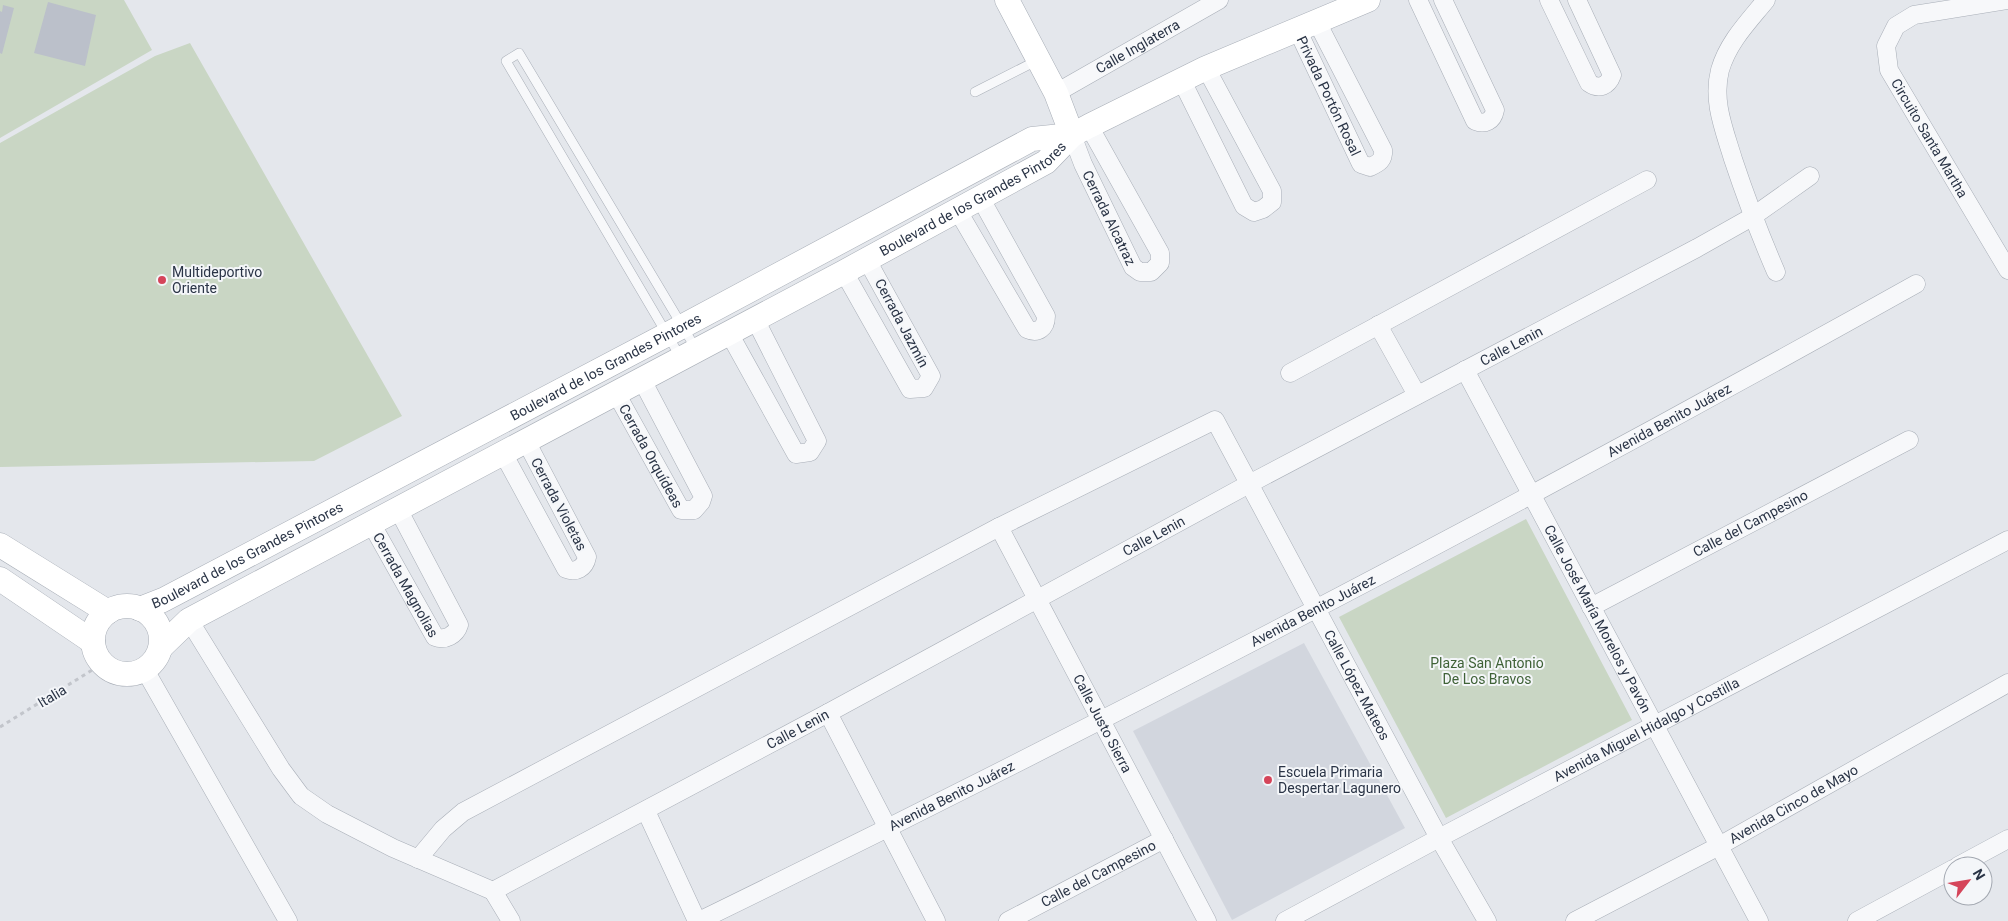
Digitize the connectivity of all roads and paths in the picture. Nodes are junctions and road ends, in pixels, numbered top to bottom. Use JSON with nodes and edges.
{"nodes":[{"id":1,"x":1008,"y":0,"type":"edge"},
{"id":2,"x":1219,"y":0,"type":"edge"},
{"id":3,"x":1368,"y":0,"type":"edge"},
{"id":4,"x":1418,"y":0,"type":"edge"},
{"id":5,"x":1443,"y":0,"type":"edge"},
{"id":6,"x":1549,"y":0,"type":"edge"},
{"id":7,"x":1577,"y":0,"type":"edge"},
{"id":8,"x":1766,"y":0,"type":"edge"},
{"id":9,"x":2008,"y":0,"type":"edge"},
{"id":10,"x":1307,"y":24,"type":"junction"},
{"id":11,"x":1038,"y":60,"type":"junction"},
{"id":12,"x":1206,"y":68,"type":"junction"},
{"id":13,"x":1182,"y":81,"type":"junction"},
{"id":14,"x":975,"y":92,"type":"dead end"},
{"id":15,"x":1056,"y":93,"type":"junction"},
{"id":16,"x":1080,"y":130,"type":"junction"},
{"id":17,"x":1810,"y":176,"type":"dead end"},
{"id":18,"x":1647,"y":180,"type":"dead end"},
{"id":19,"x":981,"y":198,"type":"junction"},
{"id":20,"x":958,"y":211,"type":"junction"},
{"id":21,"x":1752,"y":217,"type":"junction"},
{"id":22,"x":867,"y":260,"type":"junction"},
{"id":23,"x":2008,"y":270,"type":"edge"},
{"id":24,"x":844,"y":272,"type":"junction"},
{"id":25,"x":1776,"y":272,"type":"dead end"},
{"id":26,"x":1916,"y":284,"type":"dead end"},
{"id":27,"x":1378,"y":325,"type":"junction"},
{"id":28,"x":758,"y":326,"type":"junction"},
{"id":29,"x":675,"y":330,"type":"junction"},
{"id":30,"x":732,"y":340,"type":"junction"},
{"id":31,"x":689,"y":354,"type":"junction"},
{"id":32,"x":1465,"y":370,"type":"junction"},
{"id":33,"x":1290,"y":372,"type":"dead end"},
{"id":34,"x":642,"y":380,"type":"junction"},
{"id":35,"x":616,"y":393,"type":"junction"},
{"id":36,"x":1418,"y":395,"type":"junction"},
{"id":37,"x":1909,"y":440,"type":"dead end"},
{"id":38,"x":526,"y":441,"type":"junction"},
{"id":39,"x":503,"y":453,"type":"junction"},
{"id":40,"x":1249,"y":484,"type":"junction"},
{"id":41,"x":1532,"y":494,"type":"junction"},
{"id":42,"x":398,"y":509,"type":"junction"},
{"id":43,"x":371,"y":523,"type":"junction"},
{"id":44,"x":999,"y":527,"type":"junction"},
{"id":45,"x":2008,"y":540,"type":"edge"},
{"id":46,"x":0,"y":545,"type":"edge"},
{"id":47,"x":0,"y":579,"type":"edge"},
{"id":48,"x":1037,"y":600,"type":"junction"},
{"id":49,"x":1591,"y":607,"type":"junction"},
{"id":50,"x":140,"y":609,"type":"junction"},
{"id":51,"x":1315,"y":609,"type":"junction"},
{"id":52,"x":108,"y":612,"type":"junction"},
{"id":53,"x":189,"y":620,"type":"junction"},
{"id":54,"x":93,"y":642,"type":"junction"},
{"id":55,"x":161,"y":647,"type":"junction"},
{"id":56,"x":102,"y":664,"type":"junction"},
{"id":57,"x":145,"y":670,"type":"junction"},
{"id":58,"x":2008,"y":683,"type":"edge"},
{"id":59,"x":828,"y":713,"type":"junction"},
{"id":60,"x":1100,"y":719,"type":"junction"},
{"id":61,"x":1656,"y":726,"type":"junction"},
{"id":62,"x":0,"y":727,"type":"edge"},
{"id":63,"x":646,"y":811,"type":"junction"},
{"id":64,"x":888,"y":829,"type":"junction"},
{"id":65,"x":1439,"y":838,"type":"junction"},
{"id":66,"x":1164,"y":839,"type":"junction"},
{"id":67,"x":2008,"y":839,"type":"edge"},
{"id":68,"x":1719,"y":846,"type":"junction"},
{"id":69,"x":1977,"y":856,"type":"edge"},
{"id":70,"x":418,"y":859,"type":"junction"},
{"id":71,"x":1943,"y":874,"type":"edge"},
{"id":72,"x":493,"y":891,"type":"junction"},
{"id":73,"x":288,"y":921,"type":"edge"},
{"id":74,"x":511,"y":921,"type":"edge"},
{"id":75,"x":698,"y":921,"type":"edge"},
{"id":76,"x":936,"y":921,"type":"edge"},
{"id":77,"x":1008,"y":921,"type":"edge"},
{"id":78,"x":1207,"y":921,"type":"edge"},
{"id":79,"x":1285,"y":921,"type":"edge"},
{"id":80,"x":1487,"y":921,"type":"edge"},
{"id":81,"x":1574,"y":921,"type":"edge"},
{"id":82,"x":1760,"y":921,"type":"edge"},
{"id":83,"x":1857,"y":921,"type":"edge"}],
"edges":[{"from":1,"to":11,"type":"street"},
{"from":2,"to":15,"type":"street","name":"Calle Inglaterra"},
{"from":3,"to":10,"type":"street","name":"Boulevard de los Grandes Pintores"},
{"from":4,"to":5,"type":"street"},
{"from":6,"to":7,"type":"street"},
{"from":8,"to":21,"type":"street"},
{"from":9,"to":23,"type":"street","name":"Circuito Santa Martha"},
{"from":10,"to":10,"type":"street","name":"Privada Portón Rosal"},
{"from":10,"to":12,"type":"street","name":"Boulevard de los Grandes Pintores"},
{"from":11,"to":14,"type":"lane"},
{"from":11,"to":15,"type":"street"},
{"from":12,"to":13,"type":"street","name":"Boulevard de los Grandes Pintores"},
{"from":12,"to":13,"type":"street"},
{"from":13,"to":16,"type":"street","name":"Boulevard de los Grandes Pintores"},
{"from":15,"to":16,"type":"street"},
{"from":16,"to":16,"type":"street","name":"Cerrada Alcatraz"},
{"from":16,"to":19,"type":"street","name":"Boulevard de los Grandes Pintores"},
{"from":16,"to":29,"type":"street","name":"Boulevard de los Grandes Pintores"},
{"from":17,"to":21,"type":"street","name":"Calle Lenin"},
{"from":18,"to":27,"type":"street"},
{"from":19,"to":20,"type":"street","name":"Boulevard de los Grandes Pintores"},
{"from":19,"to":20,"type":"street"},
{"from":20,"to":22,"type":"street","name":"Boulevard de los Grandes Pintores"},
{"from":21,"to":25,"type":"street"},
{"from":21,"to":32,"type":"street","name":"Calle Lenin"},
{"from":22,"to":24,"type":"street","name":"Boulevard de los Grandes Pintores"},
{"from":22,"to":24,"type":"street","name":"Cerrada Jazmín"},
{"from":24,"to":28,"type":"street","name":"Boulevard de los Grandes Pintores"},
{"from":26,"to":41,"type":"street","name":"Avenida Benito Juárez"},
{"from":27,"to":33,"type":"street"},
{"from":27,"to":36,"type":"street"},
{"from":28,"to":30,"type":"street","name":"Boulevard de los Grandes Pintores"},
{"from":28,"to":30,"type":"street"},
{"from":29,"to":29,"type":"lane"},
{"from":29,"to":31,"type":"lane"},
{"from":29,"to":31,"type":"lane"},
{"from":29,"to":50,"type":"street","name":"Boulevard de los Grandes Pintores"},
{"from":30,"to":31,"type":"street","name":"Boulevard de los Grandes Pintores"},
{"from":31,"to":34,"type":"street","name":"Boulevard de los Grandes Pintores"},
{"from":32,"to":36,"type":"street","name":"Calle Lenin"},
{"from":32,"to":41,"type":"street","name":"Calle José María Morelos y Pavón"},
{"from":34,"to":35,"type":"street","name":"Boulevard de los Grandes Pintores"},
{"from":34,"to":35,"type":"street","name":"Cerrada Orquídeas"},
{"from":35,"to":38,"type":"street","name":"Boulevard de los Grandes Pintores"},
{"from":36,"to":40,"type":"street","name":"Calle Lenin"},
{"from":37,"to":49,"type":"street","name":"Calle del Campesino"},
{"from":38,"to":39,"type":"street","name":"Boulevard de los Grandes Pintores"},
{"from":38,"to":39,"type":"street","name":"Cerrada Violetas"},
{"from":39,"to":42,"type":"street","name":"Boulevard de los Grandes Pintores"},
{"from":40,"to":44,"type":"street","name":"Calle López Mateos"},
{"from":40,"to":48,"type":"street","name":"Calle Lenin"},
{"from":40,"to":51,"type":"street","name":"Calle López Mateos"},
{"from":41,"to":49,"type":"street","name":"Calle José María Morelos y Pavón"},
{"from":41,"to":51,"type":"street","name":"Avenida Benito Juárez"},
{"from":42,"to":43,"type":"street","name":"Boulevard de los Grandes Pintores"},
{"from":42,"to":43,"type":"street","name":"Cerrada Magnolias"},
{"from":43,"to":53,"type":"street","name":"Boulevard de los Grandes Pintores"},
{"from":44,"to":48,"type":"street","name":"Calle Justo Sierra"},
{"from":44,"to":70,"type":"street"},
{"from":45,"to":61,"type":"street","name":"Avenida Miguel Hidalgo y Costilla"},
{"from":46,"to":52,"type":"street"},
{"from":47,"to":54,"type":"street"},
{"from":48,"to":59,"type":"street","name":"Calle Lenin"},
{"from":48,"to":60,"type":"street","name":"Calle Justo Sierra"},
{"from":49,"to":61,"type":"street","name":"Calle José María Morelos y Pavón"},
{"from":50,"to":52,"type":"street"},
{"from":50,"to":55,"type":"street"},
{"from":51,"to":60,"type":"street","name":"Avenida Benito Juárez"},
{"from":51,"to":65,"type":"street","name":"Calle López Mateos"},
{"from":52,"to":54,"type":"street"},
{"from":53,"to":55,"type":"street","name":"Boulevard de los Grandes Pintores"},
{"from":53,"to":70,"type":"street"},
{"from":54,"to":56,"type":"street"},
{"from":55,"to":57,"type":"street"},
{"from":56,"to":57,"type":"street"},
{"from":56,"to":62,"type":"path","name":"Italia"},
{"from":57,"to":73,"type":"street"},
{"from":58,"to":68,"type":"street","name":"Avenida Cinco de Mayo"},
{"from":59,"to":63,"type":"street","name":"Calle Lenin"},
{"from":59,"to":64,"type":"street"},
{"from":60,"to":64,"type":"street","name":"Avenida Benito Juárez"},
{"from":60,"to":66,"type":"street","name":"Calle Justo Sierra"},
{"from":61,"to":65,"type":"street","name":"Avenida Miguel Hidalgo y Costilla"},
{"from":61,"to":68,"type":"street","name":"Calle José María Morelos y Pavón"},
{"from":63,"to":72,"type":"street","name":"Calle Lenin"},
{"from":63,"to":75,"type":"street"},
{"from":64,"to":75,"type":"street","name":"Avenida Benito Juárez"},
{"from":64,"to":76,"type":"street"},
{"from":65,"to":79,"type":"street","name":"Avenida Miguel Hidalgo y Costilla"},
{"from":65,"to":80,"type":"street","name":"Calle López Mateos"},
{"from":66,"to":77,"type":"street","name":"Calle del Campesino"},
{"from":66,"to":78,"type":"street","name":"Calle Justo Sierra"},
{"from":67,"to":69,"type":"street"},
{"from":68,"to":81,"type":"street","name":"Avenida Cinco de Mayo"},
{"from":68,"to":82,"type":"street","name":"Calle José María Morelos y Pavón"},
{"from":70,"to":72,"type":"street"},
{"from":71,"to":83,"type":"street"},
{"from":72,"to":74,"type":"street"}]}
